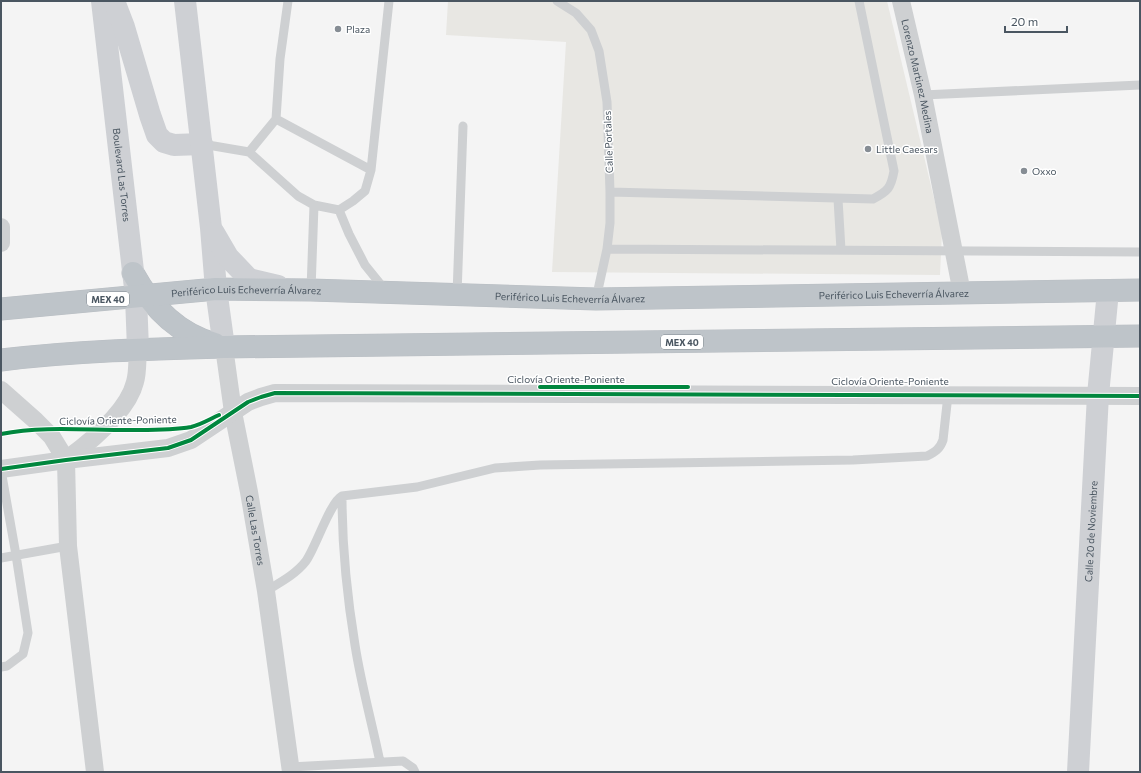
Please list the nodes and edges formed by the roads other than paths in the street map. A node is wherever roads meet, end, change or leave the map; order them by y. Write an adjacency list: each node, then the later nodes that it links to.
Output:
1 (102, 1): 29 (main road, Boulevard Las Torres)
2 (114, 1): 15 (main road)
3 (177, 1): 10 (main road)
4 (185, 1): 10 (main road)
5 (288, 1): 13 (lane)
6 (389, 1): 17 (lane)
7 (557, 1): 18 (lane, Calle Portales)
8 (859, 1): 19 (lane)
9 (901, 1): 12 (street, Lorenzo Martinez Medina)
10 (187, 23): 15 (main road)
11 (1140, 84): 12 (lane)
12 (923, 95): 27 (street, Lorenzo Martinez Medina)
13 (276, 119): 16 (lane); 17 (lane)
14 (463, 126): 36 (lane)
15 (202, 144): 16 (lane); 23 (main road)
16 (249, 152): 20 (lane)
17 (371, 170): 21 (lane)
18 (610, 192): 19 (lane); 25 (lane, Calle Portales)
19 (838, 199): 26 (lane)
20 (314, 205): 21 (lane); 31 (lane)
21 (339, 210): 34 (lane)
22 (1, 227): 24 (street)
23 (211, 228): 30 (main road); 31 (main road)
24 (1, 243)
25 (607, 249): 26 (lane); 38 (lane, Calle Portales)
26 (841, 250): 27 (lane)
27 (954, 251): 28 (lane); 35 (street, Lorenzo Martinez Medina)
28 (1140, 252)
29 (133, 273): 37 (highway)
30 (216, 289): 31 (highway, Periférico Luis Echeverría Álvarez / MEX 40); 37 (highway, Periférico Luis Echeverría Álvarez / MEX 40); 42 (main road, Calle Las Torres)
31 (301, 290): 34 (highway, Periférico Luis Echeverría Álvarez / MEX 40)
32 (1140, 290): 33 (highway, Periférico Luis Echeverría Álvarez / MEX 40)
33 (1108, 291): 35 (highway, Periférico Luis Echeverría Álvarez / MEX 40); 41 (main road, Calle 20 de Noviembre)
34 (389, 293): 36 (highway, Periférico Luis Echeverría Álvarez / MEX 40)
35 (962, 293): 38 (highway, Periférico Luis Echeverría Álvarez / MEX 40)
36 (457, 295): 38 (highway, Periférico Luis Echeverría Álvarez / MEX 40)
37 (141, 296): 39 (highway, Periférico Luis Echeverría Álvarez / MEX 40); 42 (highway); 43 (main road)
38 (596, 299)
39 (1, 309)
40 (1140, 336): 41 (highway, MEX 40)
41 (1103, 337): 42 (highway, MEX 40); 47 (main road, Calle 20 de Noviembre)
42 (224, 347): 43 (highway, MEX 40); 49 (street, Calle Las Torres)
43 (138, 349): 44 (highway, MEX 40); 50 (street)
44 (1, 360)
45 (1, 390): 50 (street)
46 (948, 395): 47 (street); 49 (street); 52 (lane)
47 (1098, 395): 48 (street); 62 (main road, Calle 20 de Noviembre)
48 (1140, 396)
49 (233, 412): 50 (street); 56 (street, Calle Las Torres)
50 (66, 460): 51 (street); 53 (street)
51 (1, 469): 54 (lane)
52 (342, 496): 56 (lane); 58 (lane)
53 (68, 546): 54 (lane); 60 (street)
54 (16, 555): 55 (lane); 57 (lane)
55 (1, 558)
56 (266, 591): 59 (street, Calle Las Torres)
57 (1, 667)
58 (380, 762): 59 (lane); 61 (lane)
59 (290, 770)
60 (95, 772)
61 (415, 772)
62 (1078, 772)

